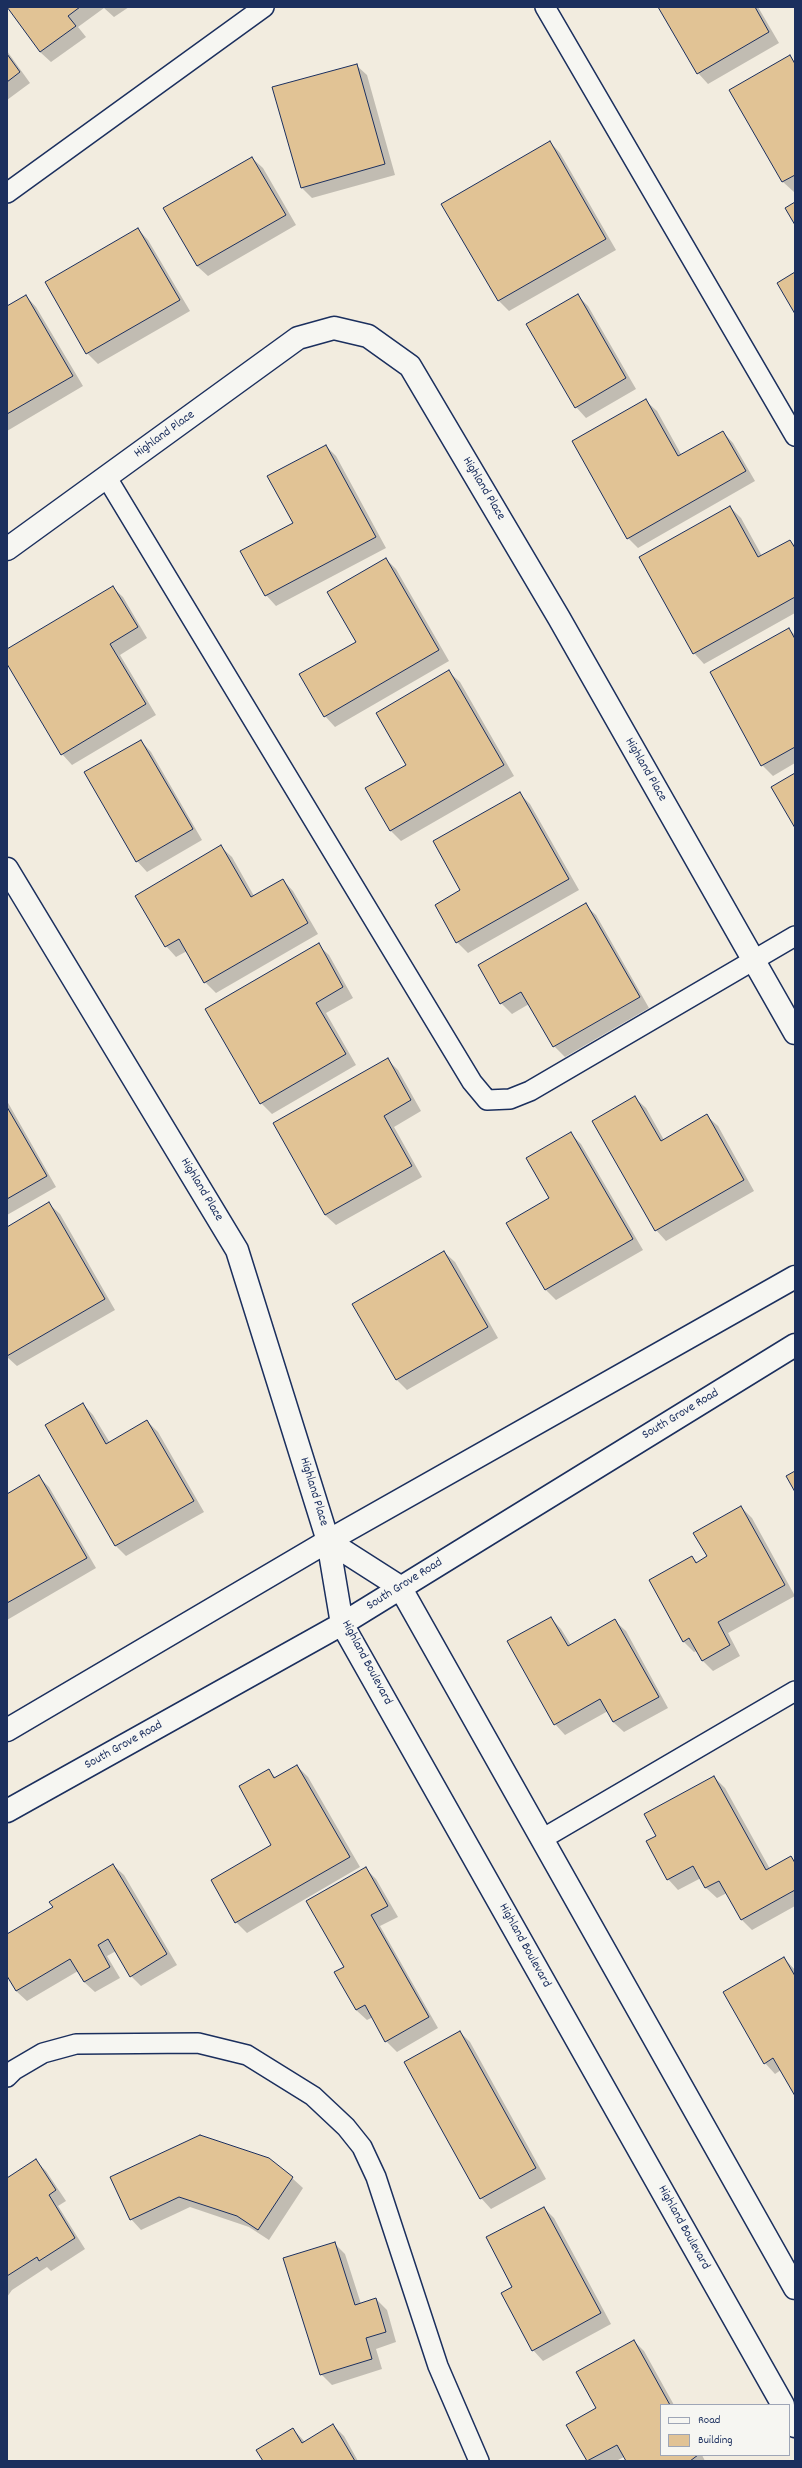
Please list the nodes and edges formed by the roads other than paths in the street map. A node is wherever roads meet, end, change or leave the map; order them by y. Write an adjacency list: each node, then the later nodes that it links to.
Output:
1 (264, 7): 3 (lane)
2 (545, 7): 4 (lane)
3 (7, 193)
4 (795, 436)
5 (107, 478): 6 (street, Highland Place); 9 (lane); 9 (street, Highland Place)
6 (7, 549)
7 (7, 869): 13 (street, Highland Place)
8 (795, 936): 9 (lane)
9 (754, 960): 10 (street, Highland Place)
10 (795, 1033)
11 (795, 1277): 13 (street)
12 (795, 1345): 14 (street, South Grove Road)
13 (328, 1541): 14 (street); 15 (street, Highland Boulevard); 17 (street)
14 (400, 1587): 15 (street, South Grove Road); 19 (street)
15 (342, 1624): 18 (street, South Grove Road); 22 (street, Highland Boulevard)
16 (793, 1698): 19 (lane)
17 (7, 1730)
18 (7, 1811)
19 (542, 1839): 21 (street)
20 (7, 2077): 23 (lane)
21 (795, 2288)
22 (782, 2404)
23 (479, 2461)

